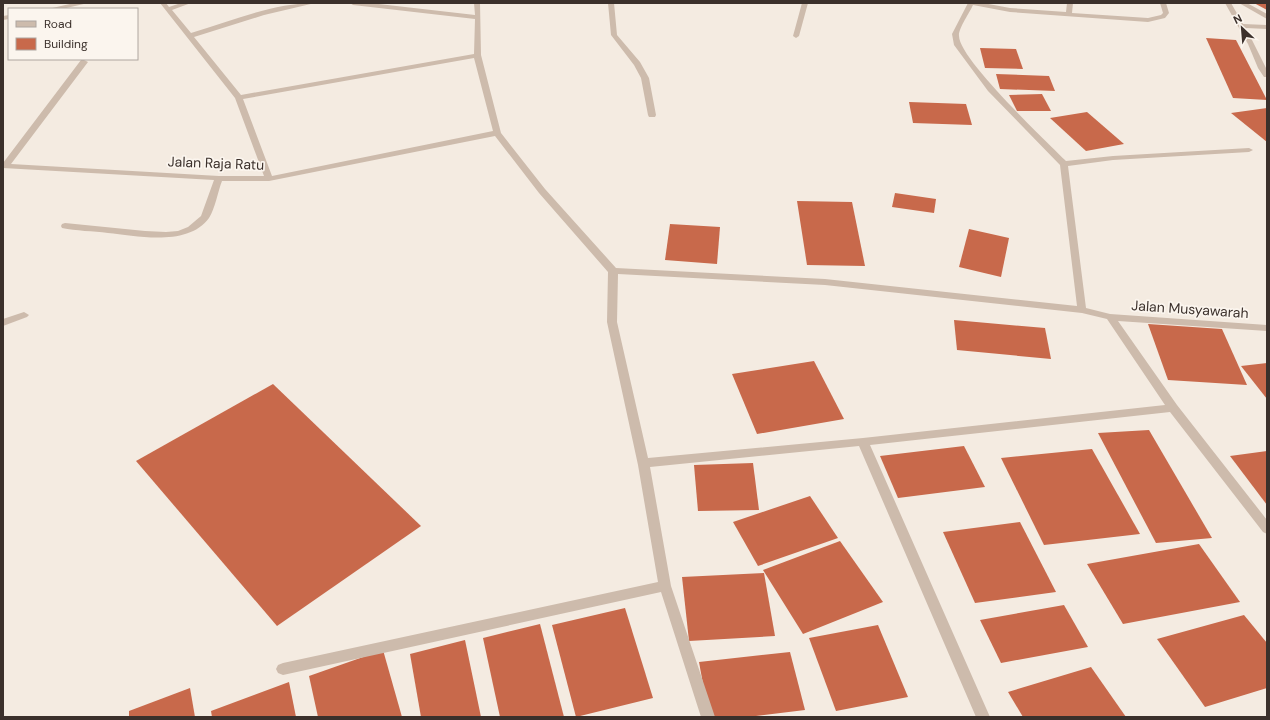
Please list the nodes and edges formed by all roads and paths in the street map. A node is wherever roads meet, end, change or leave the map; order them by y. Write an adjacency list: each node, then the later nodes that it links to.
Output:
1 (85, 3): 14 (street)
2 (188, 3): 13 (street)
3 (312, 3): 20 (street)
4 (353, 3): 16 (street)
5 (477, 3): 16 (street)
6 (611, 3): 26 (street)
7 (805, 3): 21 (street)
8 (971, 3): 15 (street); 29 (street)
9 (1070, 3): 15 (street)
10 (1163, 3): 15 (street)
11 (1228, 3): 18 (street)
12 (1242, 3): 17 (street)
13 (166, 6): 20 (street)
14 (57, 8)
15 (1070, 15)
16 (478, 17): 22 (street)
17 (1267, 17)
18 (1240, 26): 19 (street); 24 (street)
19 (1267, 27)
20 (190, 36): 25 (street)
21 (796, 36)
22 (477, 56): 25 (street); 27 (street)
23 (84, 62): 30 (street)
24 (1267, 75)
25 (239, 98): 32 (street)
26 (652, 115)
27 (497, 133): 32 (street, Jalan Raja Ratu); 34 (street)
28 (1249, 150): 29 (street)
29 (1064, 164): 35 (street)
30 (4, 166): 31 (street, Jalan Raja Ratu)
31 (219, 178): 32 (street, Jalan Raja Ratu); 33 (street)
32 (268, 179)
33 (65, 226)
34 (613, 271): 35 (street, Jalan Musyawarah); 42 (street)
35 (1082, 310): 37 (street, Jalan Musyawarah)
36 (24, 315): 38 (street)
37 (1110, 317): 39 (street, Jalan Musyawarah); 40 (street)
38 (3, 323)
39 (1267, 328)
40 (1173, 408): 41 (street); 43 (street)
41 (863, 442): 42 (street); 47 (street)
42 (643, 463): 44 (street)
43 (1267, 529)
44 (665, 586): 45 (street); 46 (street)
45 (283, 669)
46 (708, 717)
47 (983, 717)

